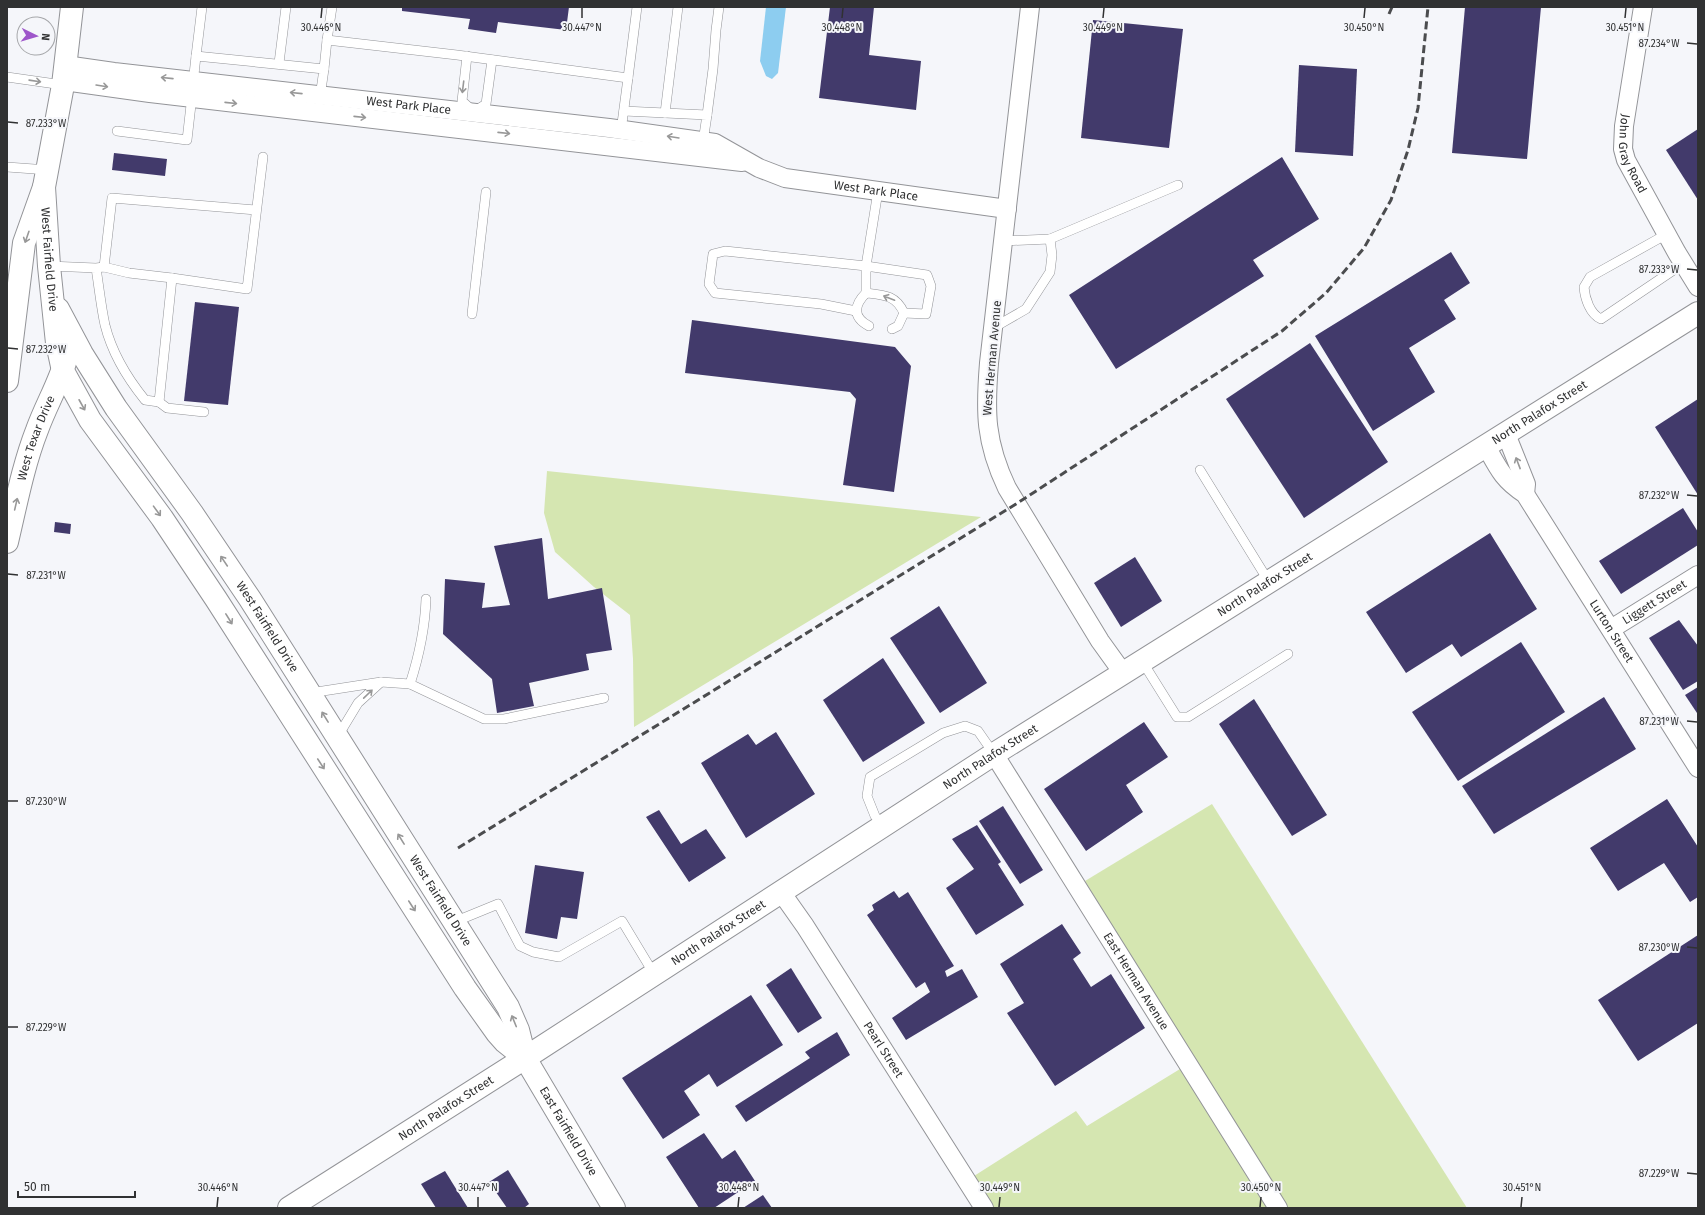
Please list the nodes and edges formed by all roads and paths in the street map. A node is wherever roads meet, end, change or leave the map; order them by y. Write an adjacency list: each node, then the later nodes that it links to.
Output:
1 (72, 7): 17 (main road, West Fairfield Drive)
2 (202, 7): 11 (lane)
3 (286, 7): 14 (lane)
4 (332, 7): 10 (lane)
5 (636, 7): 18 (lane)
6 (678, 7): 23 (lane)
7 (719, 7): 24 (lane)
8 (1030, 7): 36 (street, West Herman Avenue)
9 (1643, 7): 38 (street, John Gray Road)
10 (327, 40): 12 (lane); 15 (lane)
11 (196, 56): 14 (lane); 19 (lane)
12 (467, 56): 13 (lane); 22 (lane, one-way to 22)
13 (492, 60): 18 (lane); 22 (lane)
14 (279, 63): 15 (lane)
15 (324, 68): 20 (lane)
16 (7, 77): 17 (lane, one-way to 17)
17 (64, 77): 19 (street, West Park Place); 32 (main road, West Fairfield Drive)
18 (628, 78): 21 (lane)
19 (193, 90): 20 (street, West Park Place); 26 (lane)
20 (319, 104): 22 (street, West Park Place); 25 (street, West Park Place, one-way to 25)
21 (624, 111): 23 (lane); 27 (lane)
22 (474, 112): 25 (lane); 27 (street, West Park Place)
23 (665, 113): 24 (lane)
24 (707, 115): 28 (lane)
25 (472, 130): 27 (street, West Park Place, one-way to 27)
26 (117, 131)
27 (620, 138): 28 (street, West Park Place, one-way to 27); 30 (street, West Park Place)
28 (703, 142): 30 (street, West Park Place)
29 (263, 156): 37 (lane)
30 (748, 162): 34 (street, West Park Place)
31 (7, 167): 32 (lane)
32 (46, 178): 42 (main road, West Fairfield Drive); 56 (main road, one-way to 56)
33 (1178, 185): 39 (lane)
34 (878, 191): 36 (street, West Park Place); 43 (lane)
35 (486, 192): 52 (lane)
36 (1007, 209): 40 (street, West Herman Avenue)
37 (256, 210): 44 (lane); 45 (lane)
38 (1667, 234): 41 (street, John Gray Road); 41 (lane)
39 (1050, 239): 40 (lane); 54 (lane)
40 (1003, 241): 54 (street, West Herman Avenue)
41 (1684, 263): 46 (street, John Gray Road)
42 (49, 266): 44 (lane); 48 (main road, West Fairfield Drive)
43 (866, 266): 47 (lane); 49 (lane); 50 (lane)
44 (100, 268): 45 (lane); 60 (lane)
45 (172, 278): 60 (lane)
46 (1698, 287)
47 (866, 293): 49 (lane); 50 (lane, one-way to 47)
48 (52, 299): 57 (main road, West Fairfield Drive); 58 (main road)
49 (856, 311): 53 (lane)
50 (904, 313): 55 (lane)
51 (1698, 313): 62 (main road, North Palafox Street)
52 (472, 314)
53 (869, 326)
54 (993, 328): 73 (street, West Herman Avenue)
55 (892, 329)
56 (9, 333): 59 (main road)
57 (73, 337): 58 (main road, West Texar Drive); 76 (main road, West Fairfield Drive, one-way to 57)
58 (63, 371): 66 (main road, West Texar Drive, one-way to 58); 85 (main road, one-way to 85)
59 (7, 381)
60 (159, 402): 61 (lane)
61 (204, 412)
62 (1506, 434): 63 (main road, North Palafox Street); 65 (street, Lurton Street, one-way to 62)
63 (1486, 446): 65 (street, Lurton Street); 68 (main road, North Palafox Street)
64 (1200, 470): 68 (lane)
65 (1525, 494): 70 (street, Lurton Street)
66 (7, 542)
67 (1698, 575): 70 (street, Liggett Street)
68 (1269, 582): 72 (main road, North Palafox Street)
69 (426, 599): 75 (lane)
70 (1611, 629): 80 (street, Lurton Street)
71 (1288, 654): 72 (lane)
72 (1142, 662): 73 (main road, North Palafox Street)
73 (1123, 673): 79 (main road, North Palafox Street)
74 (380, 682): 75 (lane); 76 (lane); 78 (lane, one-way to 74)
75 (410, 684): 77 (lane)
76 (310, 693): 78 (main road, West Fairfield Drive, one-way to 76)
77 (604, 698)
78 (337, 737): 83 (main road, West Fairfield Drive, one-way to 78)
79 (994, 754): 81 (main road, North Palafox Street); 81 (lane); 89 (street, East Herman Avenue)
80 (1698, 768)
81 (883, 826): 82 (main road, North Palafox Street)
82 (781, 892): 84 (main road, North Palafox Street); 88 (street, Pearl Street)
83 (454, 922): 84 (lane); 85 (main road, West Fairfield Drive, one-way to 83)
84 (654, 974): 85 (main road, North Palafox Street)
85 (525, 1058): 86 (main road, East Fairfield Drive); 87 (main road, North Palafox Street)
86 (612, 1206)
87 (289, 1208)
88 (984, 1208)
89 (1278, 1208)

